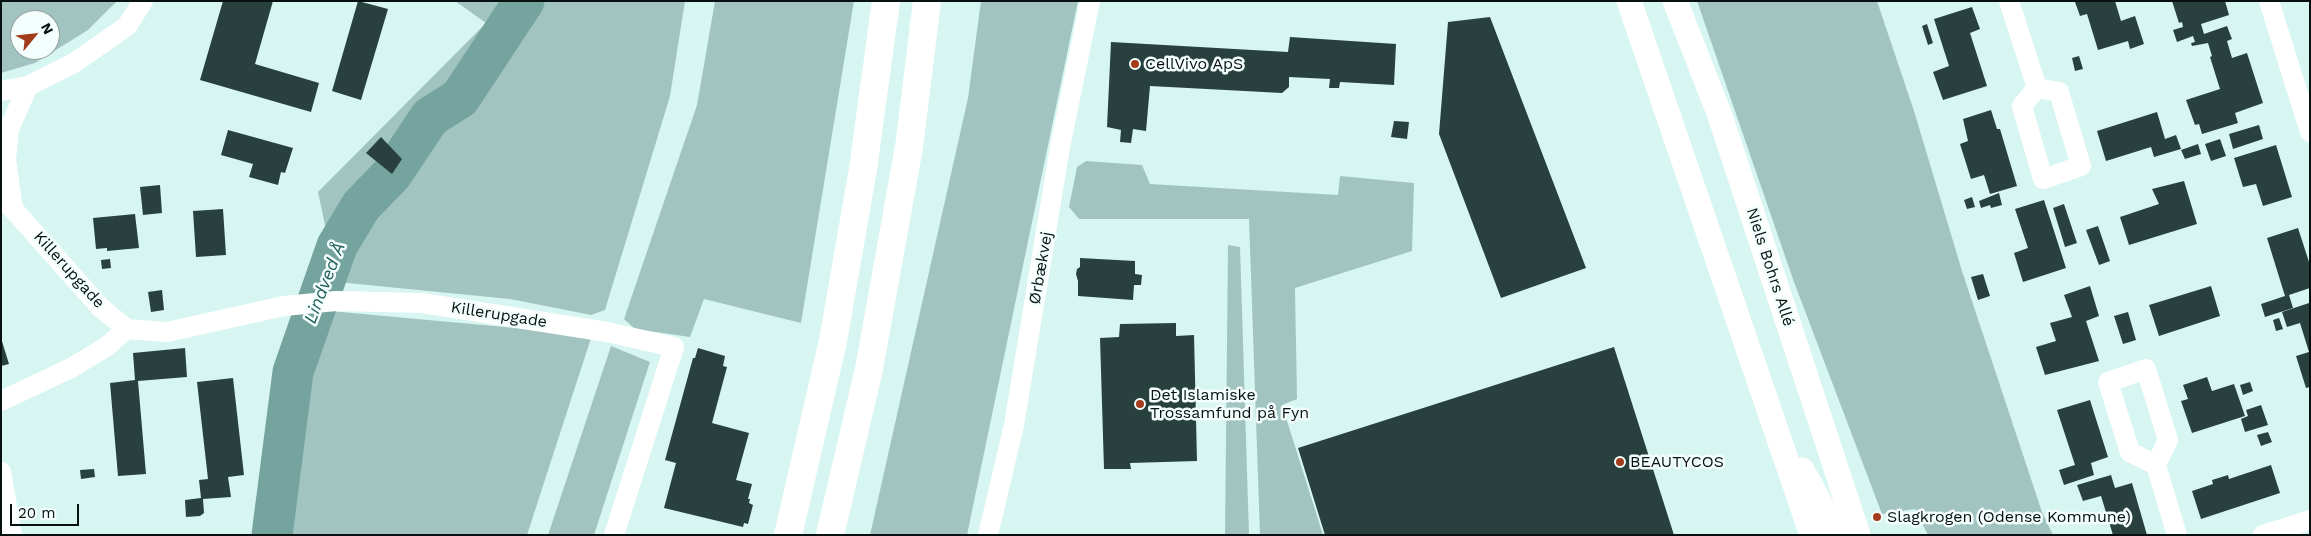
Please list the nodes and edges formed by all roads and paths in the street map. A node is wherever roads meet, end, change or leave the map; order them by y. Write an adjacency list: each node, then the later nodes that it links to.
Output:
1 (143, 1): 9 (street)
2 (886, 1): 22 (main road)
3 (927, 1): 23 (main road)
4 (1090, 1): 24 (street, Ørbækvej)
5 (1629, 1): 16 (street)
6 (1675, 1): 27 (street, Niels Bohrs Allé)
7 (2009, 1): 10 (street)
8 (2269, 1): 12 (street)
9 (28, 86): 11 (street); 13 (street, Killerupgade)
10 (2037, 88)
11 (1, 91)
12 (2310, 132)
13 (7, 204): 14 (street, Killerupgade)
14 (127, 329): 15 (street); 21 (street, Killerupgade)
15 (1, 401)
16 (1766, 402): 25 (street); 26 (street)
17 (2156, 465): 28 (street)
18 (1, 472): 20 (street)
19 (2310, 520): 29 (street)
20 (12, 535)
21 (614, 535)
22 (788, 535)
23 (830, 535)
24 (988, 535)
25 (1812, 535)
26 (1832, 535)
27 (1858, 535)
28 (2177, 535)
29 (2263, 535)

